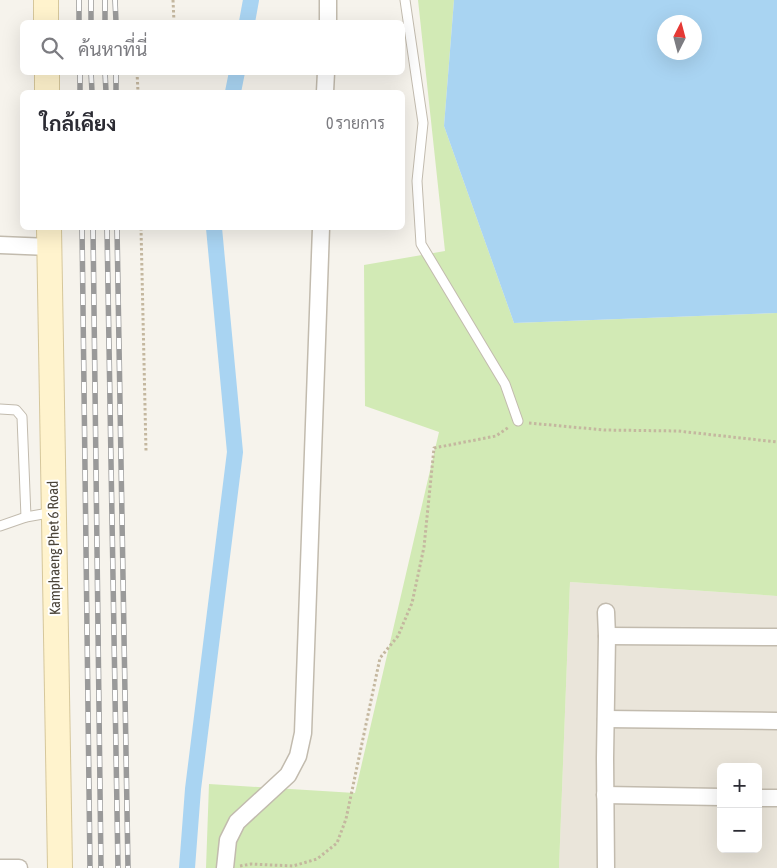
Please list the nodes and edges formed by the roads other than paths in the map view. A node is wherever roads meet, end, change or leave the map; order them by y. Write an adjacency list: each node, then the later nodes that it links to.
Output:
1 (46, 0): 4 (main road)
2 (328, 0): 5 (street)
3 (405, 0): 14 (lane)
4 (46, 20)
5 (328, 20)
6 (47, 75): 8 (main road)
7 (326, 75): 9 (street)
8 (47, 90)
9 (325, 90)
10 (321, 230): 27 (street)
11 (50, 237): 12 (street); 15 (main road, Kamphaeng Phet 6 Road)
12 (0, 245)
13 (0, 409): 16 (lane)
14 (518, 422)
15 (54, 512): 16 (lane); 30 (main road, Kamphaeng Phet 6 Road)
16 (26, 517): 17 (lane)
17 (0, 526)
18 (606, 612): 19 (street)
19 (607, 636): 20 (street); 21 (street)
20 (777, 637)
21 (606, 720): 22 (street); 23 (street)
22 (777, 722)
23 (605, 795): 24 (street); 31 (street)
24 (717, 797)
25 (762, 798): 26 (street)
26 (777, 798)
27 (231, 867)
28 (0, 868): 29 (street)
29 (19, 868)
30 (60, 868)
31 (606, 868)

